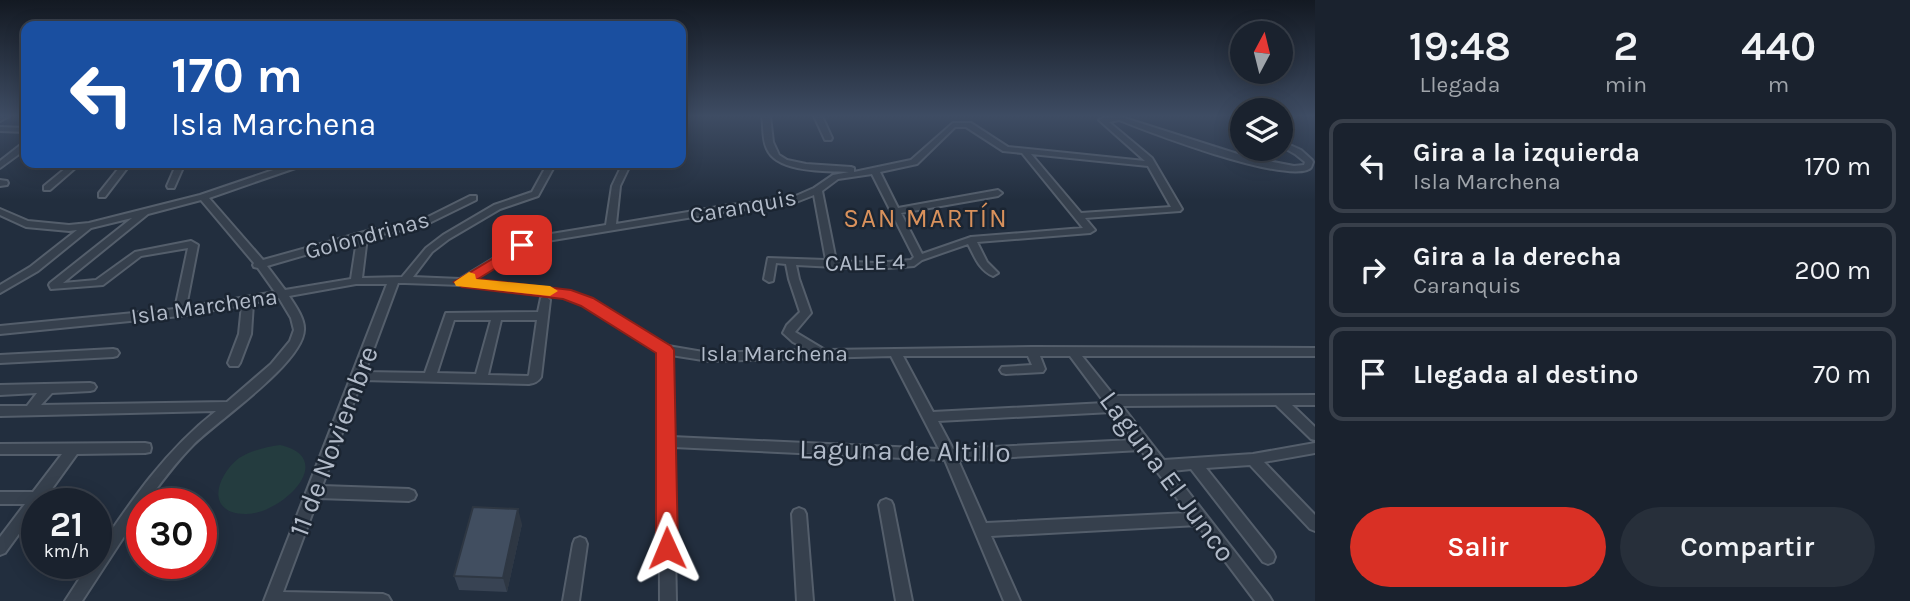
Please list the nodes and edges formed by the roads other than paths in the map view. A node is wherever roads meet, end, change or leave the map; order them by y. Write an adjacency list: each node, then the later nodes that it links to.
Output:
1 (770, 144): 19 (street)
2 (933, 144): 19 (street, Caranquis)
3 (997, 144): 8 (street, Caranquis)
4 (1132, 144): 11 (street)
5 (1202, 144): 9 (street)
6 (21, 149): 12 (street)
7 (1293, 150): 10 (street)
8 (1025, 152): 11 (street, Caranquis); 30 (street)
9 (1230, 152)
10 (1259, 161)
11 (1150, 163): 30 (street)
12 (0, 165)
13 (70, 168): 21 (street)
14 (123, 168): 24 (street)
15 (179, 168): 20 (street)
16 (286, 168): 25 (street)
17 (549, 168): 41 (street, 11 de Noviembre)
18 (624, 168): 32 (street)
19 (875, 172): 22 (street, Caranquis); 28 (street)
20 (171, 186)
21 (47, 188)
22 (817, 190): 32 (street, Caranquis); 37 (street)
23 (998, 193): 28 (street)
24 (102, 195)
25 (203, 197): 27 (street); 38 (street)
26 (473, 198): 33 (street, Golondrinas)
27 (148, 209): 31 (street); 48 (street)
28 (895, 211): 35 (street)
29 (0, 212): 31 (street)
30 (1080, 216): 34 (street, CALLE 4)
31 (89, 226): 44 (street)
32 (611, 226): 43 (street, Caranquis)
33 (362, 236): 38 (street, Golondrinas); 42 (street)
34 (971, 240): 35 (street, CALLE 4); 39 (street)
35 (919, 258): 37 (street, CALLE 4)
36 (791, 262): 37 (street, CALLE 4); 40 (street, CALLE 4); 58 (street)
37 (832, 264)
38 (258, 265): 45 (street)
39 (993, 273)
40 (769, 279)
41 (400, 280): 42 (street, Isla Marchena); 43 (street, Isla Marchena); 62 (street, 11 de Noviembre)
42 (356, 281): 45 (street, Isla Marchena)
43 (462, 282): 52 (street, Isla Marchena)
44 (0, 290)
45 (283, 295): 47 (street, Isla Marchena); 71 (street)
46 (545, 300): 50 (street)
47 (248, 301): 48 (street, Isla Marchena); 60 (street)
48 (180, 312): 51 (street, Isla Marchena)
49 (497, 316): 50 (street); 63 (street); 64 (street)
50 (543, 316): 64 (street)
51 (0, 330)
52 (665, 350): 58 (street, Isla Marchena); 76 (street)
53 (1032, 351): 54 (street, Isla Marchena); 55 (street, Isla Marchena); 61 (street)
54 (1072, 351): 56 (street, Isla Marchena); 70 (street, Laguna El Junco)
55 (895, 352): 58 (street, Isla Marchena); 74 (street)
56 (1315, 352)
57 (113, 353): 59 (street)
58 (823, 355)
59 (0, 359)
60 (234, 363)
61 (1006, 370)
62 (358, 376): 63 (street); 87 (street, 11 de Noviembre)
63 (429, 377): 64 (street)
64 (481, 378)
65 (90, 387): 66 (street)
66 (48, 388): 67 (street); 72 (street)
67 (0, 390)
68 (1279, 400): 69 (street); 70 (street); 75 (street)
69 (1315, 400)
70 (1114, 404): 74 (street); 77 (street, Laguna El Junco)
71 (230, 407): 72 (street); 101 (street)
72 (30, 410): 73 (street)
73 (0, 411)
74 (931, 417): 82 (street)
75 (1315, 435)
76 (666, 442): 82 (street, Laguna de Altillo); 104 (street)
77 (1144, 445): 82 (street, Laguna de Altillo); 85 (street, Laguna El Junco)
78 (74, 448): 79 (street); 80 (street); 86 (street)
79 (145, 448)
80 (0, 449)
81 (1312, 453): 83 (street)
82 (949, 455): 96 (street)
83 (1253, 459): 84 (street); 95 (street)
84 (1195, 464): 85 (street); 99 (street)
85 (1163, 466): 93 (street, Laguna El Junco)
86 (44, 488)
87 (313, 492): 88 (street); 100 (street, 11 de Noviembre)
88 (409, 495)
89 (0, 498): 90 (street)
90 (21, 498)
91 (886, 505): 106 (street)
92 (799, 514): 105 (street)
93 (1201, 519): 96 (street); 108 (street, Laguna El Junco)
94 (21, 520): 98 (street)
95 (1315, 525)
96 (983, 530): 107 (street)
97 (580, 544): 103 (street)
98 (0, 548)
99 (1268, 557)
100 (272, 600): 102 (street)
101 (73, 601)
102 (383, 601)
103 (572, 601)
104 (668, 601)
105 (806, 601)
106 (904, 601)
107 (1012, 601)
108 (1264, 601)

